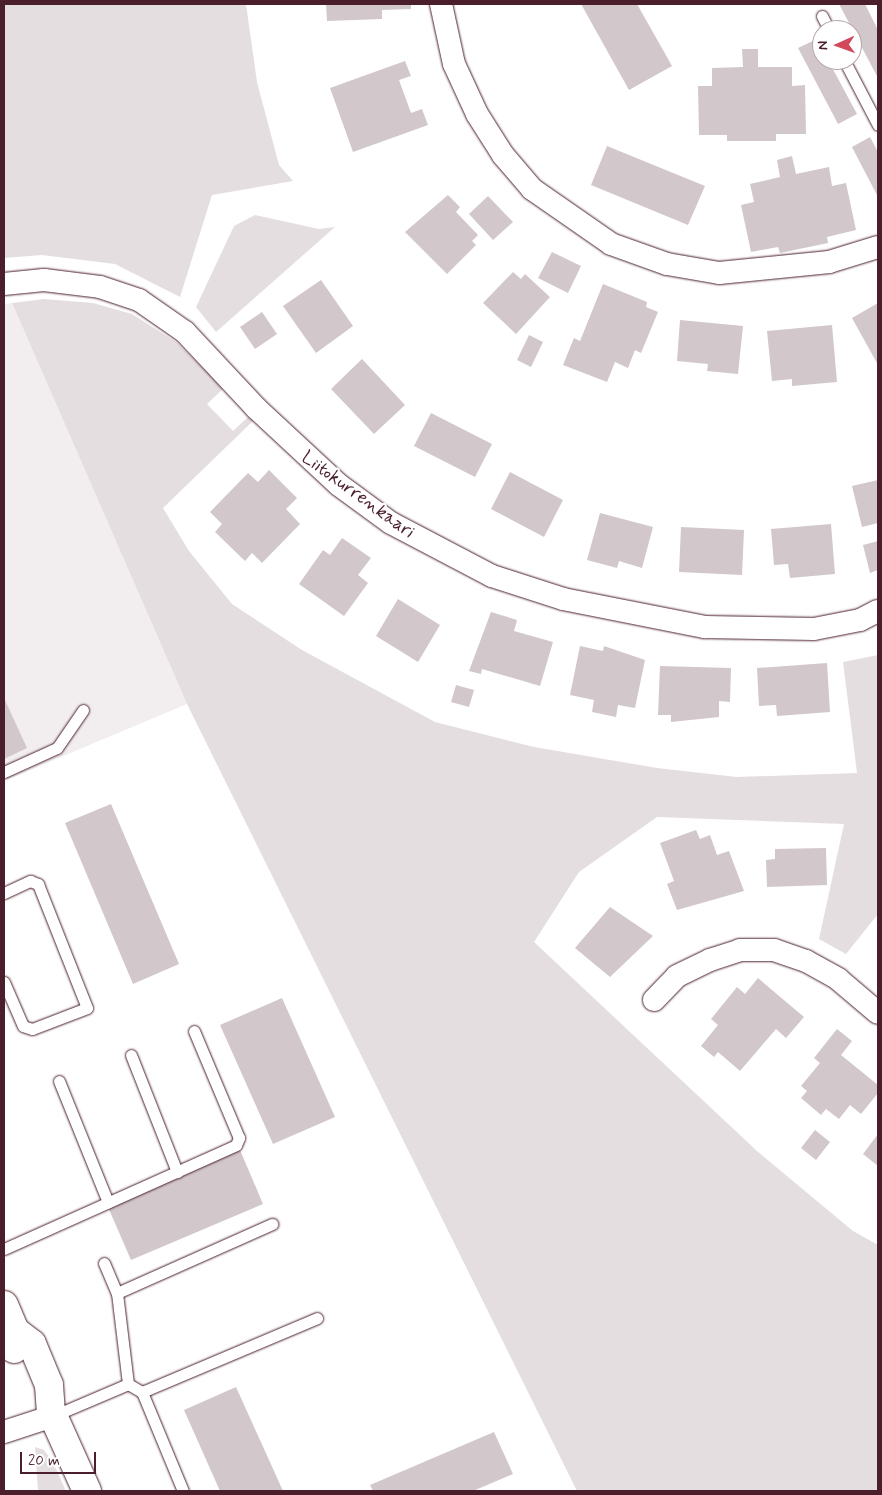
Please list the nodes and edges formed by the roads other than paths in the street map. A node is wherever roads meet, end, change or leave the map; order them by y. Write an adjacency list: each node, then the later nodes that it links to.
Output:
1 (441, 4): 6 (street)
2 (822, 16): 3 (lane)
3 (824, 20)
4 (849, 70): 5 (lane)
5 (878, 126)
6 (878, 247)
7 (4, 284): 8 (street, Liitokurrenkaari)
8 (878, 611)
9 (83, 710): 10 (lane)
10 (4, 772)
11 (4, 893): 13 (lane)
12 (4, 982): 13 (lane)
13 (7, 998)
14 (654, 1000): 15 (street)
15 (878, 1013)
16 (194, 1032): 19 (lane)
17 (131, 1055): 19 (lane)
18 (59, 1081): 20 (lane)
19 (178, 1172): 20 (lane)
20 (108, 1202): 22 (lane)
21 (272, 1224): 24 (lane)
22 (4, 1249)
23 (104, 1262): 24 (lane)
24 (117, 1293): 27 (lane)
25 (4, 1305): 29 (main road)
26 (317, 1318): 28 (lane)
27 (128, 1384): 28 (lane); 29 (lane)
28 (142, 1392): 32 (lane)
29 (52, 1414): 30 (street); 31 (main road)
30 (4, 1432)
31 (87, 1491)
32 (183, 1491)

